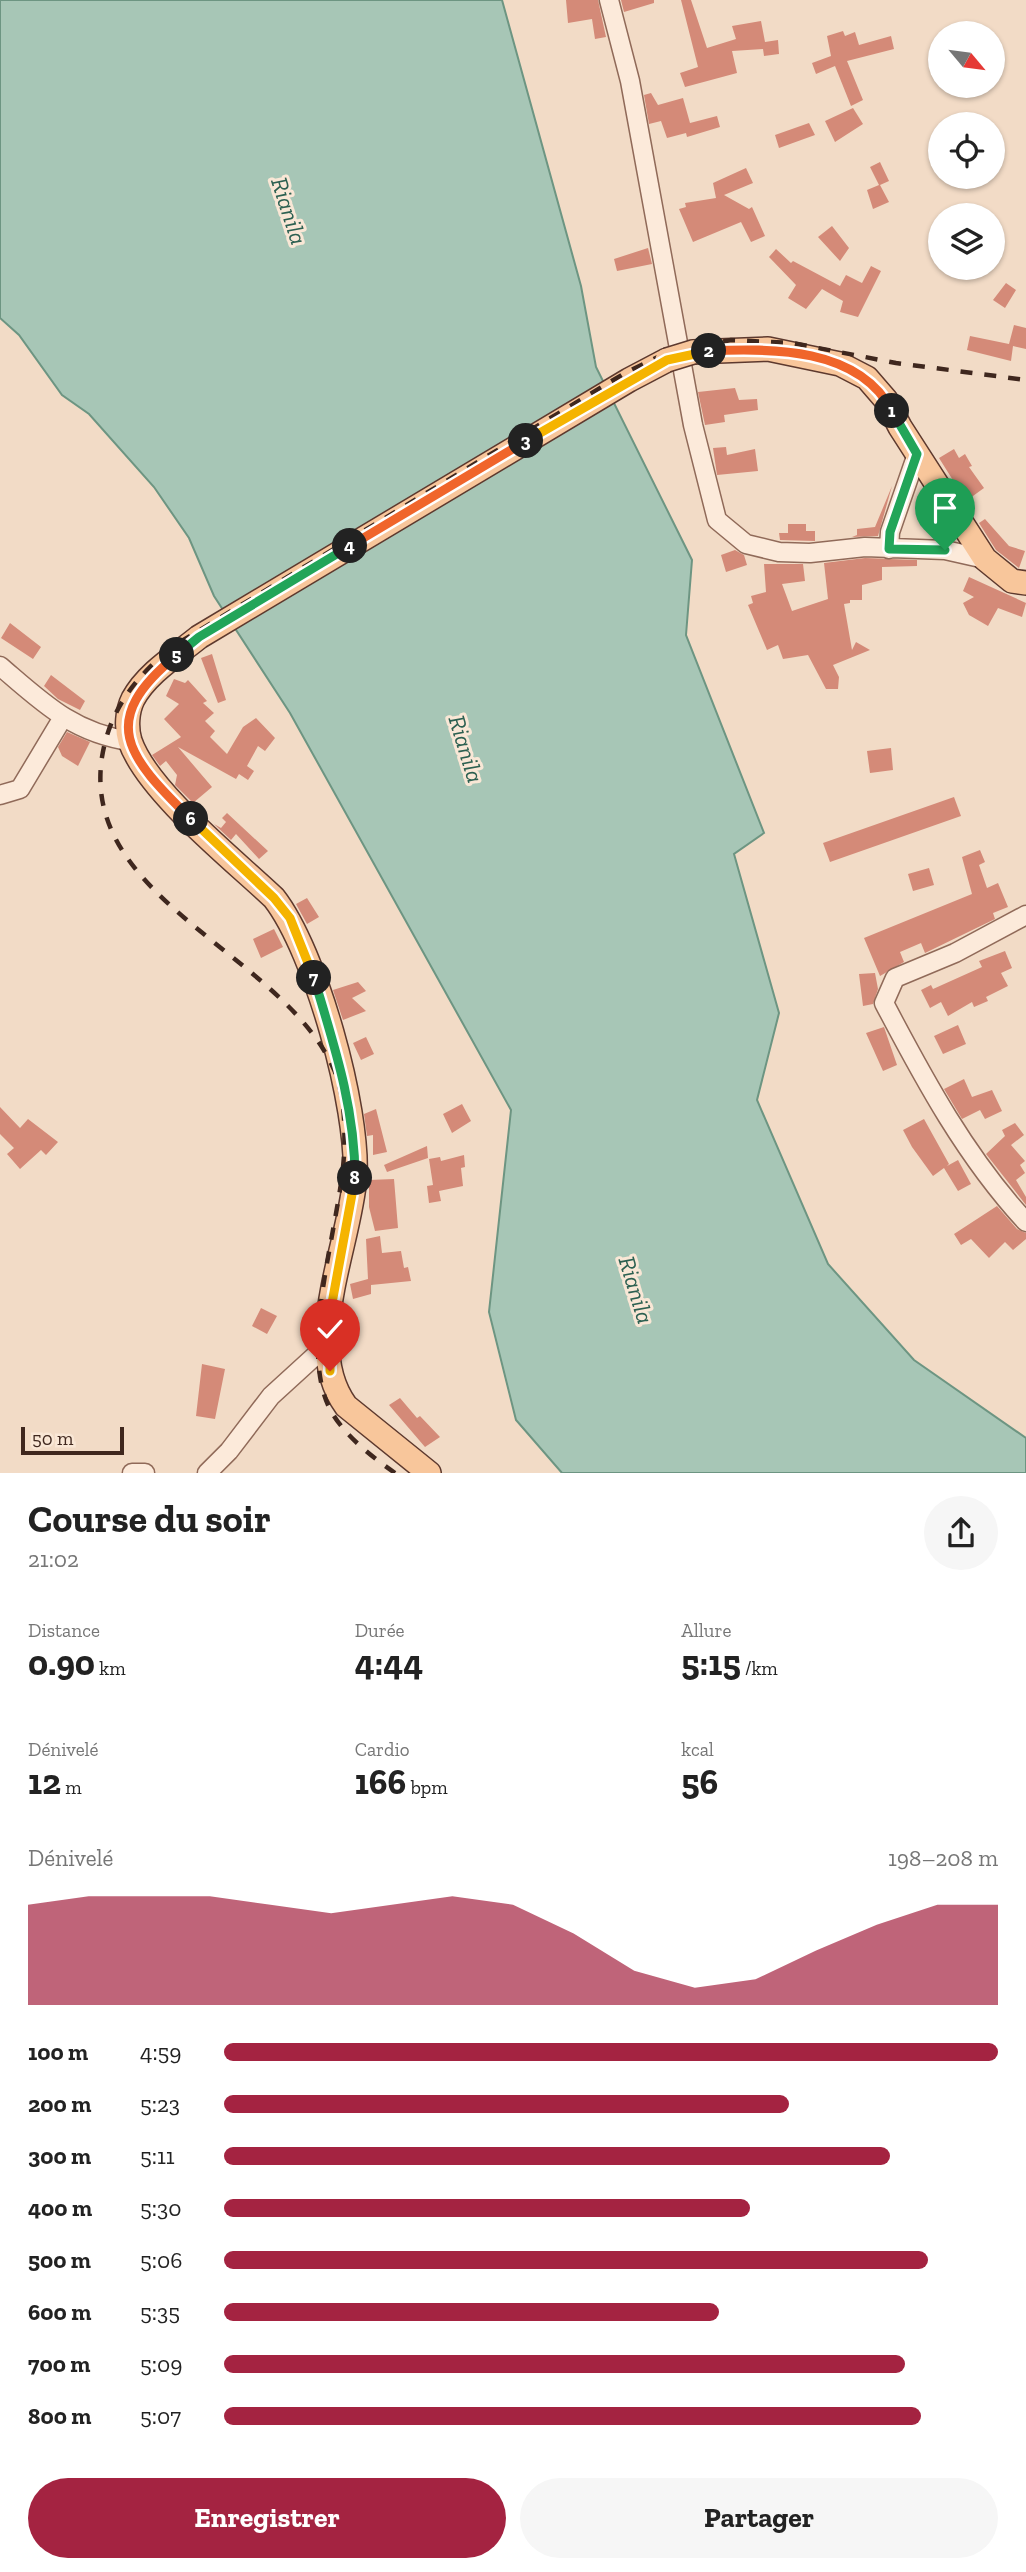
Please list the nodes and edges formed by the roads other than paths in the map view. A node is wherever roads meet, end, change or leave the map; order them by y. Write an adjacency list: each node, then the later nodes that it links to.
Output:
1 (609, 0): 3 (street)
2 (917, 454): 3 (street); 4 (main road); 8 (main road, bridge)
3 (889, 549): 4 (street)
4 (985, 559): 5 (main road)
5 (1026, 583)
6 (0, 666): 7 (street)
7 (62, 719): 8 (street); 9 (street)
8 (130, 741): 12 (main road)
9 (0, 795)
10 (1026, 915): 11 (street)
11 (1026, 1222)
12 (328, 1344): 15 (street); 16 (main road)
13 (132, 1473): 14 (street)
14 (145, 1473)
15 (207, 1473)
16 (429, 1473)

